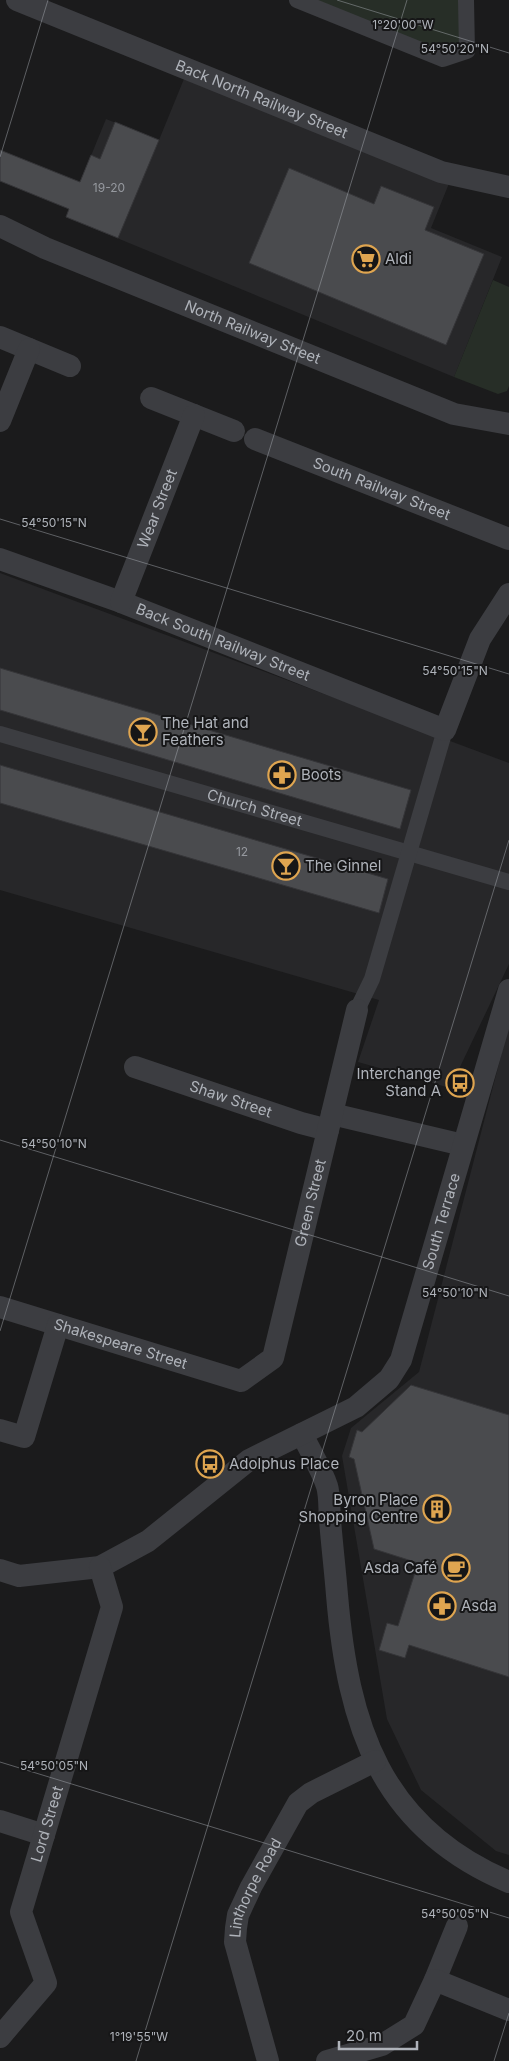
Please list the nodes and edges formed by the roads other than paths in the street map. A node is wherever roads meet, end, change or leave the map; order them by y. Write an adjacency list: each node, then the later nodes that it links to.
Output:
1 (17, 0): 4 (street, Back North Railway Street)
2 (297, 0): 3 (street)
3 (466, 0)
4 (509, 187)
5 (0, 226): 12 (street, North Railway Street)
6 (0, 338): 7 (street)
7 (29, 349): 8 (street); 11 (street)
8 (70, 366)
9 (151, 398): 10 (street, South Railway Street)
10 (194, 415): 13 (street, South Railway Street); 16 (street, Wear Street)
11 (0, 421)
12 (509, 424)
13 (509, 539)
14 (0, 558): 16 (street, Back South Railway Street)
15 (509, 594): 17 (street)
16 (121, 602): 17 (street, Back South Railway Street)
17 (444, 730): 19 (street)
18 (0, 734): 19 (street, Church Street)
19 (408, 853): 20 (street, Church Street); 22 (street)
20 (509, 882)
21 (509, 990): 25 (street, South Terrace)
22 (357, 1010): 24 (street, Green Street)
23 (134, 1067): 24 (street, Shaw Street)
24 (330, 1122): 25 (street, Shaw Street); 28 (street, Green Street)
25 (463, 1145): 30 (street, South Terrace)
26 (0, 1307): 27 (street, Shakespeare Street)
27 (58, 1325): 28 (street, Shakespeare Street); 29 (street)
28 (240, 1381)
29 (0, 1430)
30 (302, 1434): 31 (street, South Terrace); 33 (street)
31 (100, 1567): 32 (street); 35 (street, Lord Street)
32 (0, 1570)
33 (375, 1761): 36 (street); 41 (street, Linthorpe Road)
34 (0, 1821): 35 (street)
35 (44, 1835): 40 (street, Lord Street)
36 (509, 1882)
37 (456, 1926): 38 (street)
38 (435, 1980): 39 (street); 42 (street)
39 (509, 2010)
40 (0, 2037)
41 (268, 2061)
42 (327, 2061)

